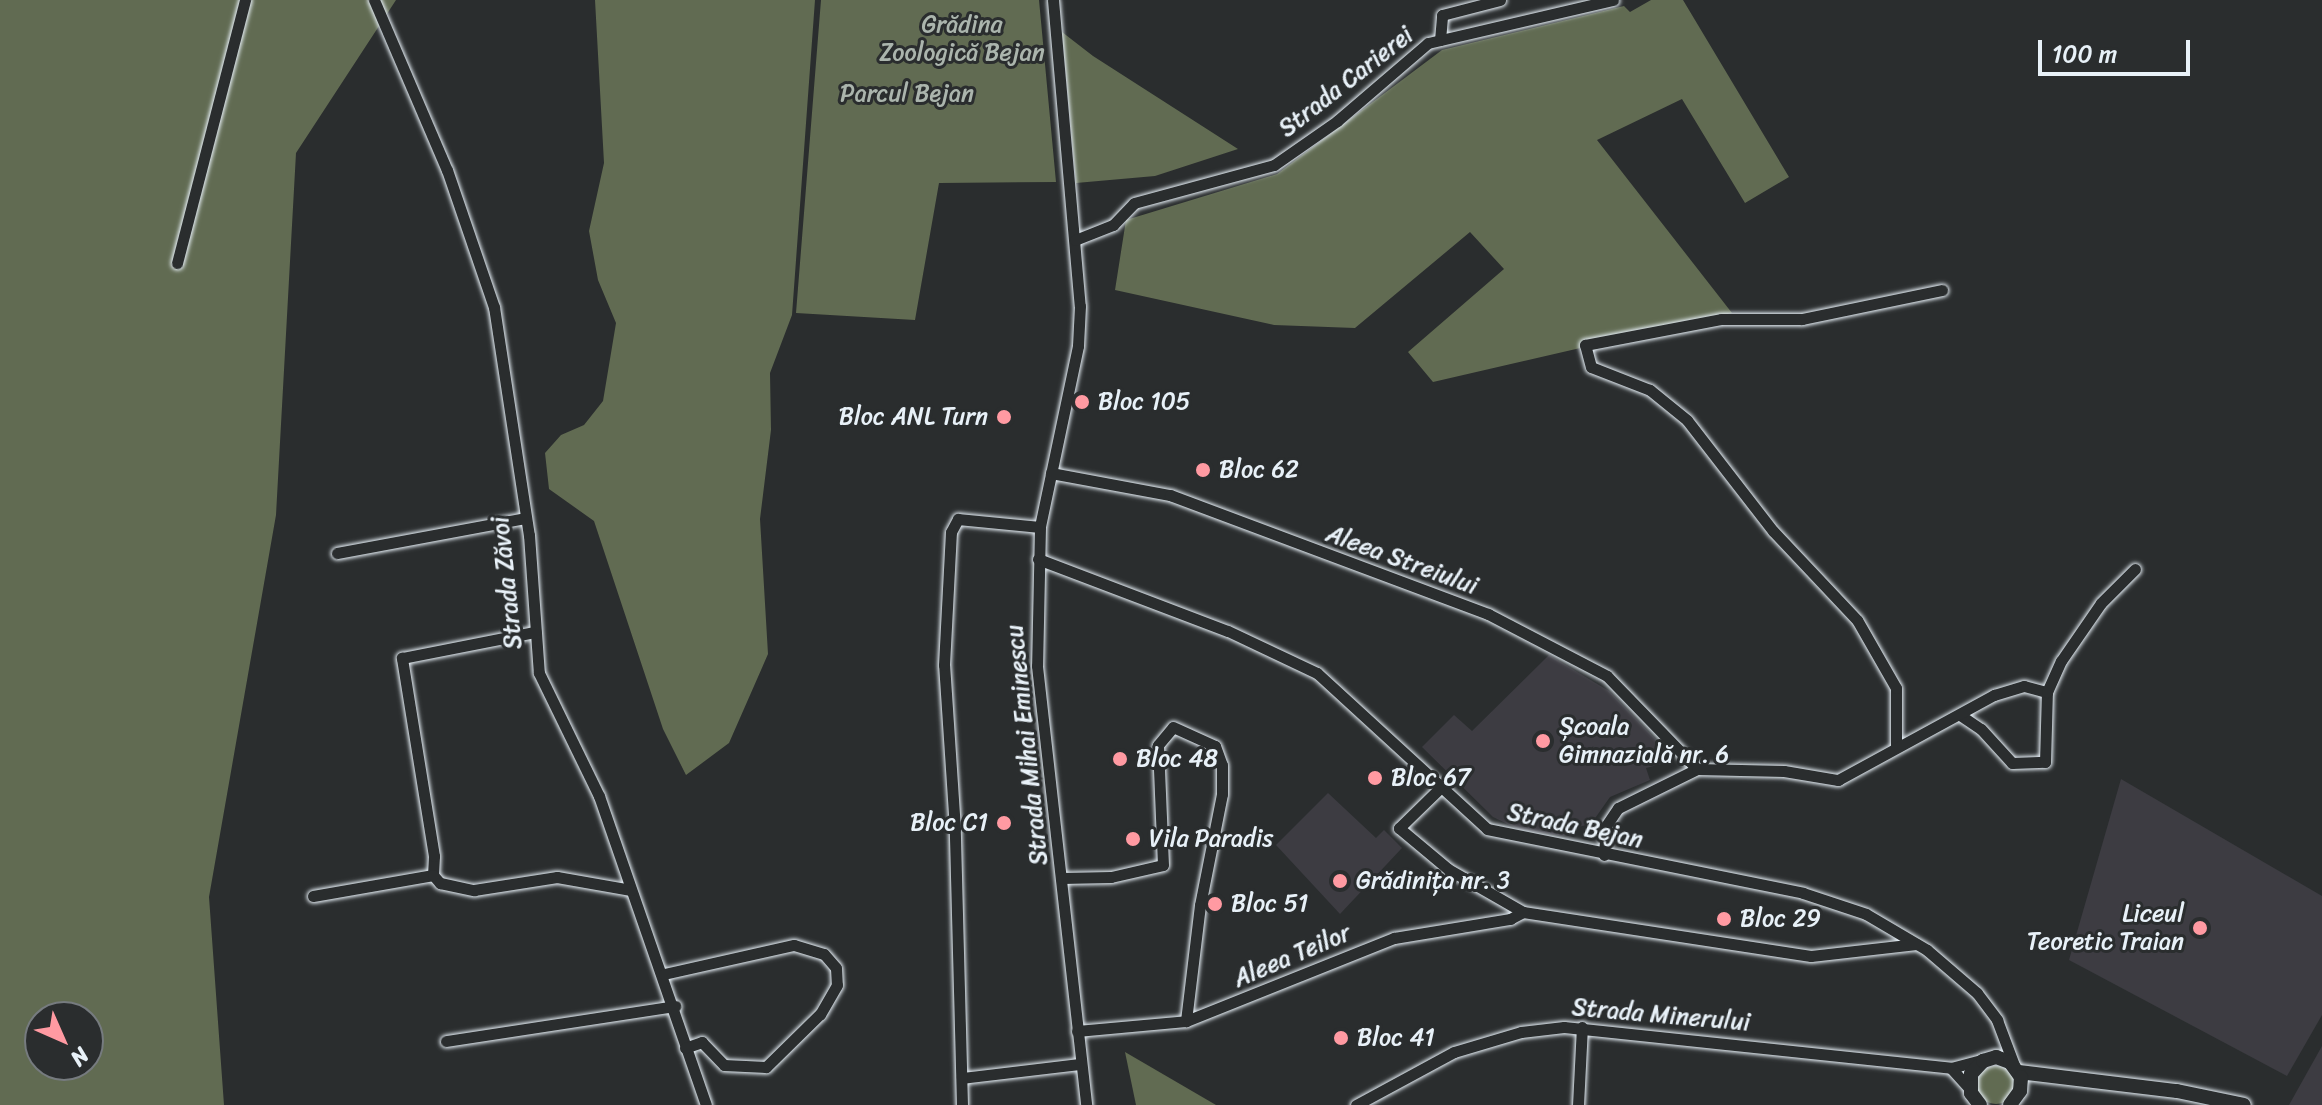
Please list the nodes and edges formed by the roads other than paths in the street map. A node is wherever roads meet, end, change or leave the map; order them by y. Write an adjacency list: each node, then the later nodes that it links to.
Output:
1 (245, 0): 8 (street)
2 (374, 0): 11 (street, Strada Zăvoi)
3 (1053, 0): 7 (street, Strada Mihai Eminescu)
4 (1500, 0): 6 (street)
5 (1613, 0): 6 (street, Strada Carierei)
6 (1440, 40): 7 (street, Strada Carierei)
7 (1075, 240): 10 (street, Strada Mihai Eminescu)
8 (177, 263)
9 (1942, 290): 19 (street)
10 (1051, 473): 12 (street, Strada Mihai Eminescu); 20 (street, Aleea Streiului)
11 (525, 518): 13 (street); 16 (street, Strada Zăvoi)
12 (1040, 527): 14 (street, Strada Mihai Eminescu); 42 (street)
13 (337, 553)
14 (1038, 559): 21 (street, Strada Bejan); 24 (street, Strada Mihai Eminescu)
15 (2135, 569): 17 (street)
16 (535, 632): 23 (street); 25 (street, Strada Zăvoi)
17 (2047, 692): 18 (street); 18 (street)
18 (1960, 715): 19 (street)
19 (1896, 746): 20 (street)
20 (1697, 769): 22 (street)
21 (1439, 789): 22 (street, Strada Bejan); 27 (street, Aleea Teilor)
22 (1604, 855): 28 (street, Strada Bejan)
23 (433, 875): 25 (street); 26 (street)
24 (1062, 878): 31 (street); 33 (street, Strada Mihai Eminescu)
25 (631, 890): 29 (street, Strada Zăvoi)
26 (313, 896)
27 (1523, 912): 28 (street, Aleea Teilor); 31 (street, Aleea Teilor)
28 (1917, 944): 35 (street, Strada Bejan)
29 (664, 974): 30 (street, Strada Zăvoi); 36 (street)
30 (675, 1006): 34 (street); 36 (street, Strada Zăvoi)
31 (1186, 1021): 33 (street, Aleea Teilor)
32 (1582, 1027): 39 (street, Strada Minerului); 48 (street, Strada Minerului); 49 (street)
33 (1077, 1031): 38 (street, Strada Mihai Eminescu)
34 (446, 1041)
35 (2004, 1044): 37 (street); 40 (street, Strada Bejan)
36 (685, 1048): 45 (street, Strada Zăvoi)
37 (1983, 1061): 39 (street, Strada Minerului); 40 (main road); 43 (main road)
38 (1080, 1064): 42 (street); 47 (street, Strada Mihai Eminescu)
39 (1951, 1068): 43 (street)
40 (2016, 1068): 41 (main road); 44 (main road)
41 (2050, 1077): 44 (main road); 51 (main road)
42 (962, 1078): 46 (street)
43 (1969, 1088): 50 (main road)
44 (2014, 1100)
45 (706, 1105)
46 (962, 1105)
47 (1086, 1105)
48 (1356, 1105)
49 (1578, 1105)
50 (1980, 1105)
51 (2244, 1105)

